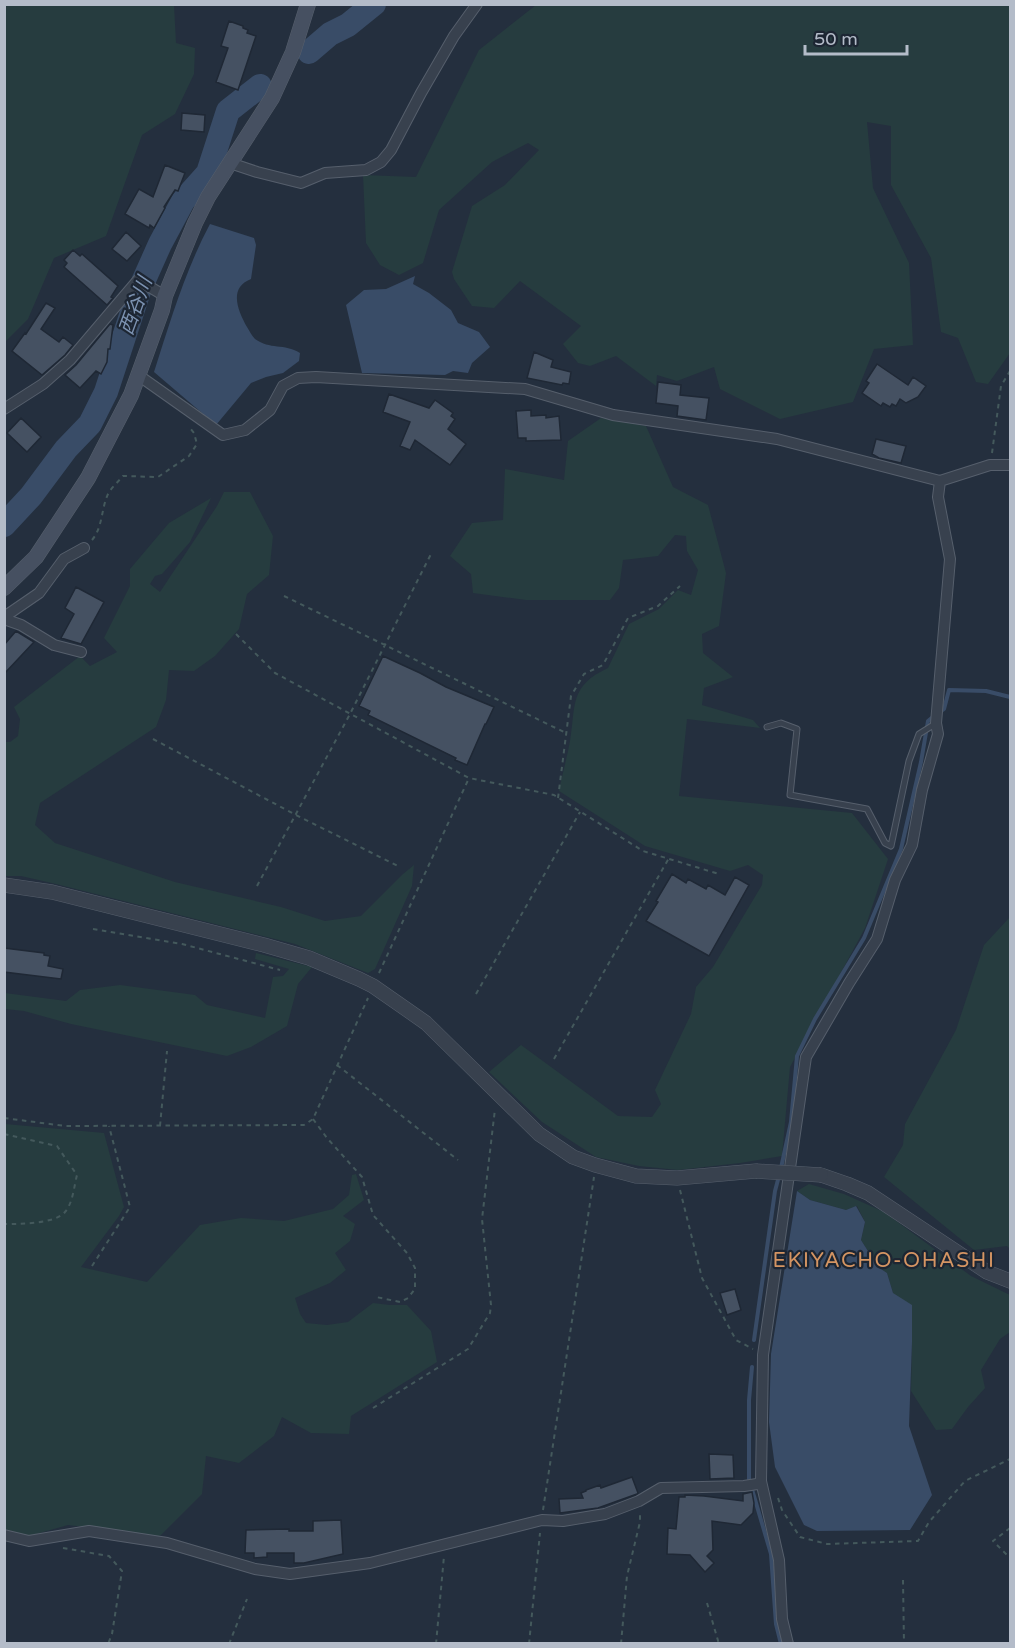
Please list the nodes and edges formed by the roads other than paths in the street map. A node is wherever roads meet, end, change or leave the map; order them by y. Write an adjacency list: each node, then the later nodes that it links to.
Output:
1 (308, 4): 3 (main road)
2 (477, 4): 3 (street)
3 (230, 163): 4 (main road)
4 (165, 296): 5 (main road); 6 (street)
5 (138, 375): 8 (street); 10 (main road)
6 (4, 410)
7 (1011, 465): 8 (street)
8 (940, 481): 13 (street)
9 (84, 548): 11 (street)
10 (4, 588)
11 (4, 618): 12 (street)
12 (81, 652)
13 (936, 723): 14 (lane); 17 (street)
14 (767, 727)
15 (4, 885): 16 (street, bridge)
16 (1011, 1281)
17 (759, 1482): 18 (street); 19 (street)
18 (4, 1535)
19 (788, 1644)

